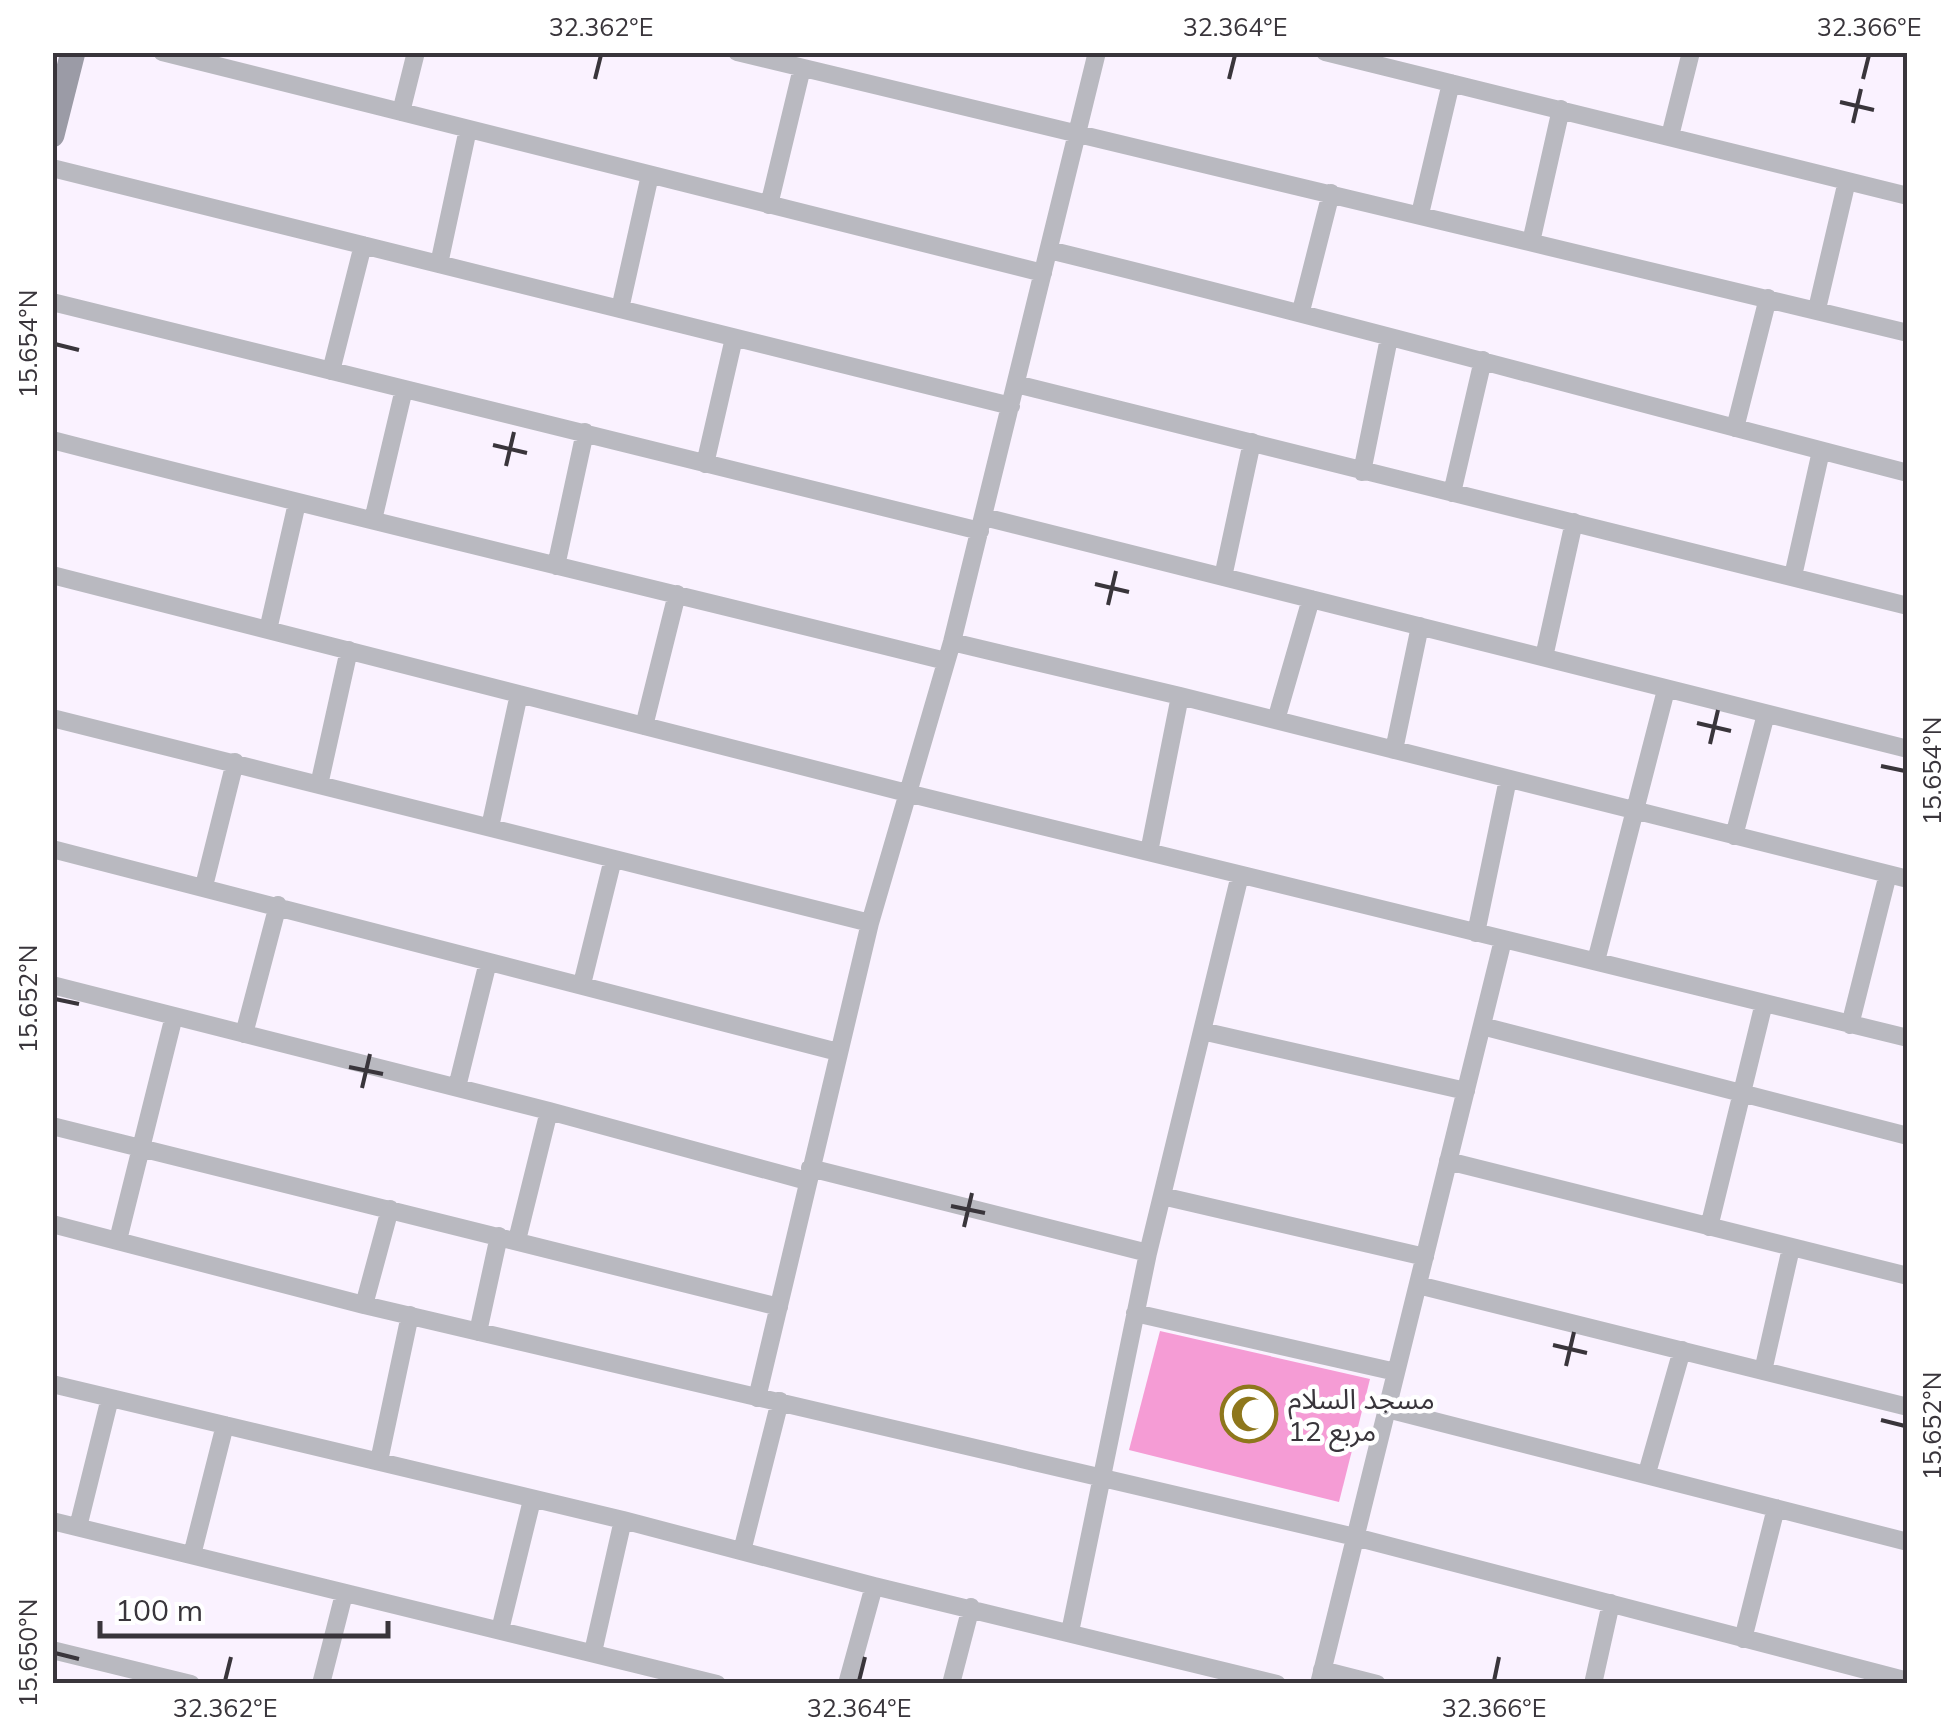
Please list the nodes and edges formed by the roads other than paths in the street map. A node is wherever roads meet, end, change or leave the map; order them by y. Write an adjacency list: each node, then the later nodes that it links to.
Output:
1 (73, 52): 13 (street)
2 (162, 52): 11 (street)
3 (416, 52): 11 (street)
4 (737, 52): 8 (street)
5 (1098, 52): 14 (street)
6 (1691, 52): 15 (street)
7 (1338, 54): 9 (street)
8 (802, 68): 14 (street); 21 (street)
9 (1451, 83): 10 (street); 22 (street)
10 (1560, 110): 15 (street); 23 (street)
11 (401, 112): 12 (street)
12 (468, 130): 17 (street); 26 (street)
13 (52, 136)
14 (1077, 136): 19 (street); 25 (street)
15 (1670, 136): 18 (street)
16 (52, 168): 24 (street)
17 (650, 175): 21 (street); 30 (street)
18 (1846, 181): 20 (street); 31 (street)
19 (1331, 193): 22 (street); 32 (street)
20 (1908, 196)
21 (768, 205): 27 (street)
22 (1420, 214): 23 (street)
23 (1531, 242): 28 (street)
24 (363, 245): 26 (street); 37 (street)
25 (1049, 250): 27 (street); 32 (street)
26 (439, 264): 30 (street)
27 (1043, 274): 38 (street)
28 (1768, 298): 31 (street); 41 (street)
29 (52, 302): 37 (street)
30 (620, 309): 34 (street)
31 (1817, 309): 33 (street)
32 (1301, 311): 35 (street)
33 (1908, 333)
34 (734, 338): 40 (street); 46 (street)
35 (1389, 338): 36 (street); 47 (street)
36 (1483, 360): 41 (street); 49 (street)
37 (331, 371): 39 (street)
38 (1016, 384): 40 (street); 44 (street)
39 (404, 389): 42 (street); 51 (street)
40 (1011, 406): 53 (street)
41 (1736, 428): 45 (street)
42 (585, 432): 46 (street); 54 (street)
43 (52, 440): 50 (street)
44 (1252, 442): 47 (street); 57 (street)
45 (1822, 450): 48 (street); 56 (street)
46 (705, 464): 53 (street)
47 (1362, 472): 49 (street)
48 (1908, 472)
49 (1452, 493): 52 (street)
50 (297, 504): 51 (street); 62 (street)
51 (373, 520): 54 (street)
52 (1574, 522): 56 (street); 65 (street)
53 (982, 524): 57 (street); 63 (street)
54 (556, 566): 58 (street)
55 (52, 575): 62 (street)
56 (1793, 576): 60 (street)
57 (1223, 577): 59 (street)
58 (677, 594): 66 (street); 73 (street)
59 (1311, 599): 61 (street); 72 (street)
60 (1908, 606)
61 (1420, 626): 65 (street); 75 (street)
62 (268, 630): 64 (street)
63 (952, 642): 66 (street); 69 (street)
64 (349, 650): 68 (street); 78 (street)
65 (1544, 657): 67 (street)
66 (946, 661): 79 (street)
67 (1666, 690): 70 (street); 80 (street)
68 (519, 694): 73 (street); 81 (street)
69 (1180, 696): 72 (street); 84 (street)
70 (1766, 714): 74 (street); 82 (street)
71 (52, 718): 76 (street)
72 (1276, 720): 75 (street)
73 (644, 726): 79 (street)
74 (1907, 747)
75 (1394, 750): 77 (street)
76 (235, 762): 78 (street); 89 (street)
77 (1508, 779): 80 (street); 92 (street)
78 (319, 785): 81 (street)
79 (907, 793): 84 (street); 91 (street)
80 (1635, 810): 82 (street); 94 (street)
81 (490, 827): 85 (street)
82 (1734, 836): 86 (street)
83 (52, 849): 89 (street)
84 (1149, 852): 87 (street)
85 (613, 858): 91 (street); 96 (street)
86 (1888, 874): 88 (street); 100 (street)
87 (1240, 875): 92 (street); 102 (street)
88 (1908, 879)
89 (204, 886): 90 (street)
90 (278, 905): 95 (street); 103 (street)
91 (870, 923): 105 (street)
92 (1476, 933): 93 (street)
93 (1503, 940): 94 (street); 101 (street)
94 (1596, 961): 98 (street)
95 (488, 962): 96 (street); 106 (street)
96 (582, 984): 105 (street)
97 (52, 985): 99 (street)
98 (1764, 1003): 100 (street); 108 (street)
99 (174, 1016): 103 (street); 112 (street)
100 (1850, 1024): 104 (street)
101 (1482, 1026): 107 (street); 108 (street)
102 (1202, 1030): 107 (street); 115 (street)
103 (244, 1034): 106 (street)
104 (1908, 1038)
105 (838, 1052): 114 (street)
106 (457, 1087): 109 (street)
107 (1466, 1091): 113 (street)
108 (1742, 1093): 111 (street); 118 (street)
109 (549, 1111): 114 (street); 119 (street)
110 (52, 1126): 112 (street)
111 (1908, 1136)
112 (141, 1148): 116 (street); 120 (street)
113 (1448, 1161): 118 (street); 123 (street)
114 (809, 1175): 122 (street); 127 (street)
115 (1162, 1196): 122 (street); 123 (street)
116 (390, 1209): 119 (street); 126 (street)
117 (52, 1224): 120 (street)
118 (1710, 1227): 121 (street)
119 (508, 1238): 127 (street); 130 (street)
120 (118, 1240): 126 (street)
121 (1790, 1248): 124 (street); 132 (street)
122 (1148, 1253): 128 (street)
123 (1425, 1257): 125 (street)
124 (1908, 1276)
125 (1418, 1286): 131 (street); 133 (street)
126 (364, 1305): 129 (street)
127 (779, 1306): 136 (street)
128 (1135, 1313): 133 (street); 143 (street)
129 (410, 1315): 130 (street); 141 (street)
130 (478, 1332): 136 (street)
131 (1682, 1350): 132 (street); 142 (street)
132 (1763, 1371): 138 (street)
133 (1396, 1372): 139 (street)
134 (52, 1384): 135 (street)
135 (110, 1398): 140 (street); 148 (street)
136 (757, 1398): 137 (street)
137 (780, 1401): 143 (street); 151 (street)
138 (1908, 1407)
139 (1387, 1409): 142 (street); 149 (street)
140 (225, 1425): 141 (street); 152 (street)
141 (379, 1461): 144 (street)
142 (1647, 1473): 145 (street)
143 (1100, 1475): 149 (street); 158 (street)
144 (532, 1500): 146 (street); 157 (street)
145 (1776, 1508): 150 (street); 159 (street)
146 (623, 1520): 151 (street); 160 (street)
147 (52, 1521): 148 (street)
148 (78, 1527): 152 (street)
149 (1355, 1537): 155 (street); 162 (street)
150 (1908, 1542)
151 (742, 1552): 153 (street)
152 (192, 1555): 154 (street)
153 (874, 1586): 156 (street); 168 (street)
154 (344, 1594): 157 (street); 167 (street)
155 (1611, 1603): 159 (street); 172 (street)
156 (971, 1607): 158 (street); 169 (street)
157 (500, 1630): 160 (street)
158 (1070, 1632): 170 (street)
159 (1743, 1639): 163 (street)
160 (594, 1652): 165 (street)
161 (53, 1655): 164 (street)
162 (1321, 1677): 171 (street)
163 (1907, 1678)
164 (151, 1679): 166 (street)
165 (709, 1683)
166 (191, 1684)
167 (321, 1684)
168 (847, 1684)
169 (951, 1684)
170 (1277, 1684)
171 (1377, 1684)
172 (1593, 1684)

